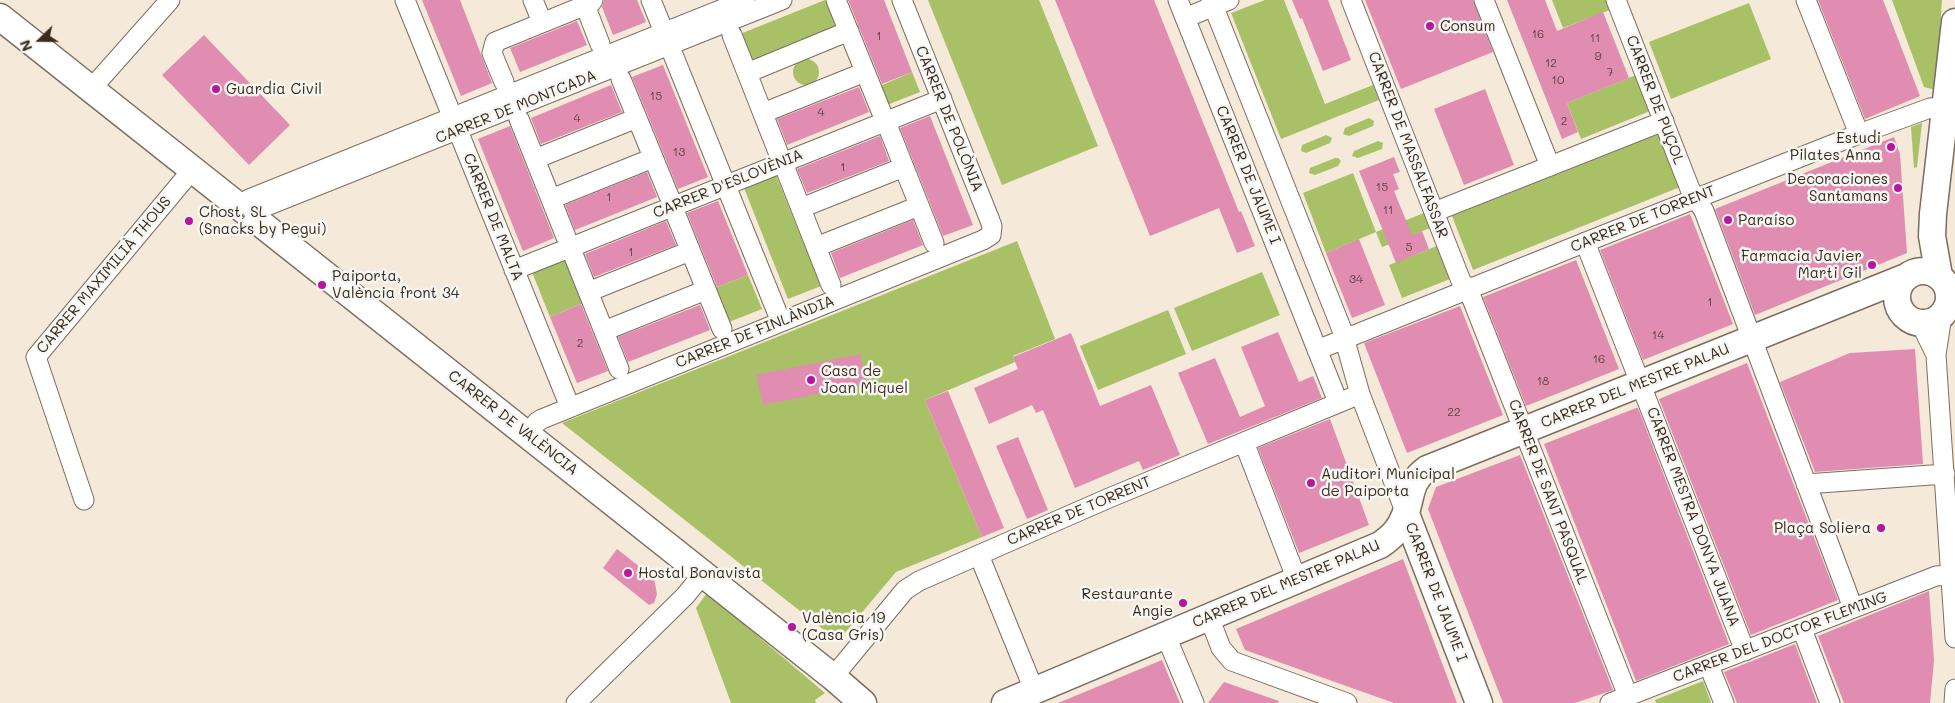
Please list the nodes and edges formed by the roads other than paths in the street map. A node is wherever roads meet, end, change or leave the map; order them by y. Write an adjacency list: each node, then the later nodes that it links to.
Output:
1 (170, 0): 28 (street)
2 (405, 0): 35 (street, CARRER DE MALTA)
3 (533, 0): 18 (street)
4 (651, 0): 22 (street)
5 (745, 0): 22 (street, CARRER DE MONTCADA)
6 (782, 0): 22 (street, CARRER DE MONTCADA)
7 (836, 0): 20 (street)
8 (902, 0): 29 (street, CARRER DE POLÒNIA)
9 (1178, 0): 17 (street, CARRER DE JAUME I)
10 (1351, 0): 48 (street, CARRER DE MASSALFASSAR)
11 (1484, 0): 39 (street)
12 (1616, 0): 34 (street, CARRER DE PUÇOL)
13 (1806, 0): 36 (street)
14 (1218, 2): 17 (street); 66 (street, CARRER DE JAUME I)
15 (589, 3): 18 (street); 23 (street)
16 (0, 17): 28 (street, CARRER DE VALÈNCIA)
17 (1185, 18): 68 (street, CARRER DE JAUME I)
18 (542, 22): 27 (street)
19 (1955, 22): 30 (street)
20 (849, 31): 24 (street); 25 (street)
21 (732, 35): 25 (street)
22 (666, 39): 35 (street, CARRER DE MONTCADA); 42 (street)
23 (600, 44)
24 (866, 72): 31 (street); 40 (street)
25 (746, 73): 31 (street)
26 (622, 79): 32 (street)
27 (504, 82)
28 (91, 89): 41 (street, CARRER DE VALÈNCIA)
29 (942, 99): 42 (street, CARRER D'ESLOVÈNIA); 51 (street, CARRER DE POLÒNIA)
30 (1944, 107): 36 (street, CARRER DE TORRENT); 61 (street)
31 (763, 113): 47 (street)
32 (637, 118): 37 (street); 38 (street)
33 (519, 119): 38 (street)
34 (1664, 121): 39 (street); 44 (street, CARRER DE PUÇOL)
35 (455, 124): 49 (street, CARRER DE MONTCADA); 56 (street, CARRER DE MALTA)
36 (1859, 134): 44 (street, CARRER DE TORRENT)
37 (653, 158): 43 (street); 45 (street)
38 (535, 159): 45 (street)
39 (1550, 166): 48 (street)
40 (904, 167): 46 (street); 47 (street)
41 (192, 170): 49 (street, CARRER DE VALÈNCIA); 79 (street, CARRER MAXIMILIÀ THOUS)
42 (725, 185): 56 (street, CARRER D'ESLOVÈNIA); 63 (street)
43 (668, 196)
44 (1696, 198): 52 (street, CARRER DE TORRENT); 67 (street, CARRER DE PUÇOL)
45 (551, 199): 60 (street)
46 (919, 206): 53 (street); 54 (street)
47 (801, 208): 54 (street)
48 (1434, 212): 58 (street, CARRER DE MASSALFASSAR)
49 (247, 213): 75 (street, CARRER DE VALÈNCIA)
50 (676, 215): 55 (street)
51 (989, 237): 63 (street, CARRER DE FINLÀNDIA)
52 (1585, 242): 58 (street, CARRER DE TORRENT); 70 (street, CARRER MESTRA DONYA JUANA)
53 (934, 243)
54 (816, 247): 57 (street)
55 (690, 251): 59 (street); 60 (street)
56 (514, 270): 73 (street, CARRER DE MALTA)
57 (831, 285)
58 (1468, 289): 66 (street, CARRER DE TORRENT); 74 (street, CARRER DE SANT PASQUAL)
59 (706, 290): 64 (street); 65 (street)
60 (588, 292): 65 (street)
61 (1933, 293): 62 (street, CARRER DEL MESTRE PALAU); 62 (street, CARRER DEL MESTRE PALAU); 77 (street)
62 (1834, 306): 67 (street, CARRER DEL MESTRE PALAU)
63 (780, 322): 73 (street, CARRER DE FINLÀNDIA)
64 (722, 329)
65 (604, 331): 69 (street)
66 (1344, 339): 68 (street); 71 (street, CARRER DE JAUME I)
67 (1754, 339): 70 (street, CARRER DEL MESTRE PALAU); 78 (street, CARRER DE PUÇOL)
68 (1317, 350): 72 (street, CARRER DE JAUME I)
69 (619, 369)
70 (1641, 384): 74 (street, CARRER DEL MESTRE PALAU); 90 (street, CARRER MESTRA DONYA JUANA)
71 (1360, 394): 72 (street, CARRER DE TORRENT); 80 (street, CARRER DE JAUME I)
72 (1338, 402): 76 (street, CARRER DE TORRENT)
73 (570, 407): 75 (street, CARRER DE FINLÀNDIA)
74 (1524, 430): 80 (street, CARRER DEL MESTRE PALAU); 95 (street, CARRER DE SANT PASQUAL)
75 (528, 435): 82 (street, CARRER DE VALÈNCIA)
76 (1244, 442): 81 (street, CARRER DE TORRENT); 84 (street)
77 (1945, 474): 78 (street); 83 (street)
78 (1806, 484): 85 (street, CARRER DE PUÇOL)
79 (84, 500)
80 (1406, 514): 84 (street, CARRER DEL MESTRE PALAU); 102 (street, CARRER DE JAUME I)
81 (979, 555): 92 (street, CARRER DE TORRENT); 94 (street)
82 (702, 574): 92 (street, CARRER DE VALÈNCIA); 96 (street)
83 (1951, 575): 85 (street, CARRER DEL DOCTOR FLEMING); 89 (street)
84 (1297, 580): 86 (street, CARRER DEL MESTRE PALAU)
85 (1853, 608): 87 (street, CARRER DEL DOCTOR FLEMING)
86 (1209, 617): 88 (street, CARRER DEL MESTRE PALAU); 101 (street)
87 (1802, 629): 90 (street, CARRER DEL DOCTOR FLEMING); 105 (street)
88 (1166, 636): 94 (street, CARRER DEL MESTRE PALAU); 100 (street)
89 (1955, 638)
90 (1745, 651): 91 (street, CARRER DEL DOCTOR FLEMING)
91 (1709, 666): 95 (street, CARRER DEL DOCTOR FLEMING); 104 (street)
92 (834, 677): 97 (street, CARRER DE VALÈNCIA); 98 (street, CARRER DE VALÈNCIA)
93 (1955, 689): 106 (street)
94 (1034, 690): 99 (street, CARRER DEL MESTRE PALAU)
95 (1628, 696): 103 (street, CARRER DEL DOCTOR FLEMING)
96 (576, 703)
97 (863, 703)
98 (873, 703)
99 (1005, 703)
100 (1194, 703)
101 (1347, 703)
102 (1479, 703)
103 (1610, 703)
104 (1724, 703)
105 (1830, 703)
106 (1954, 703)

